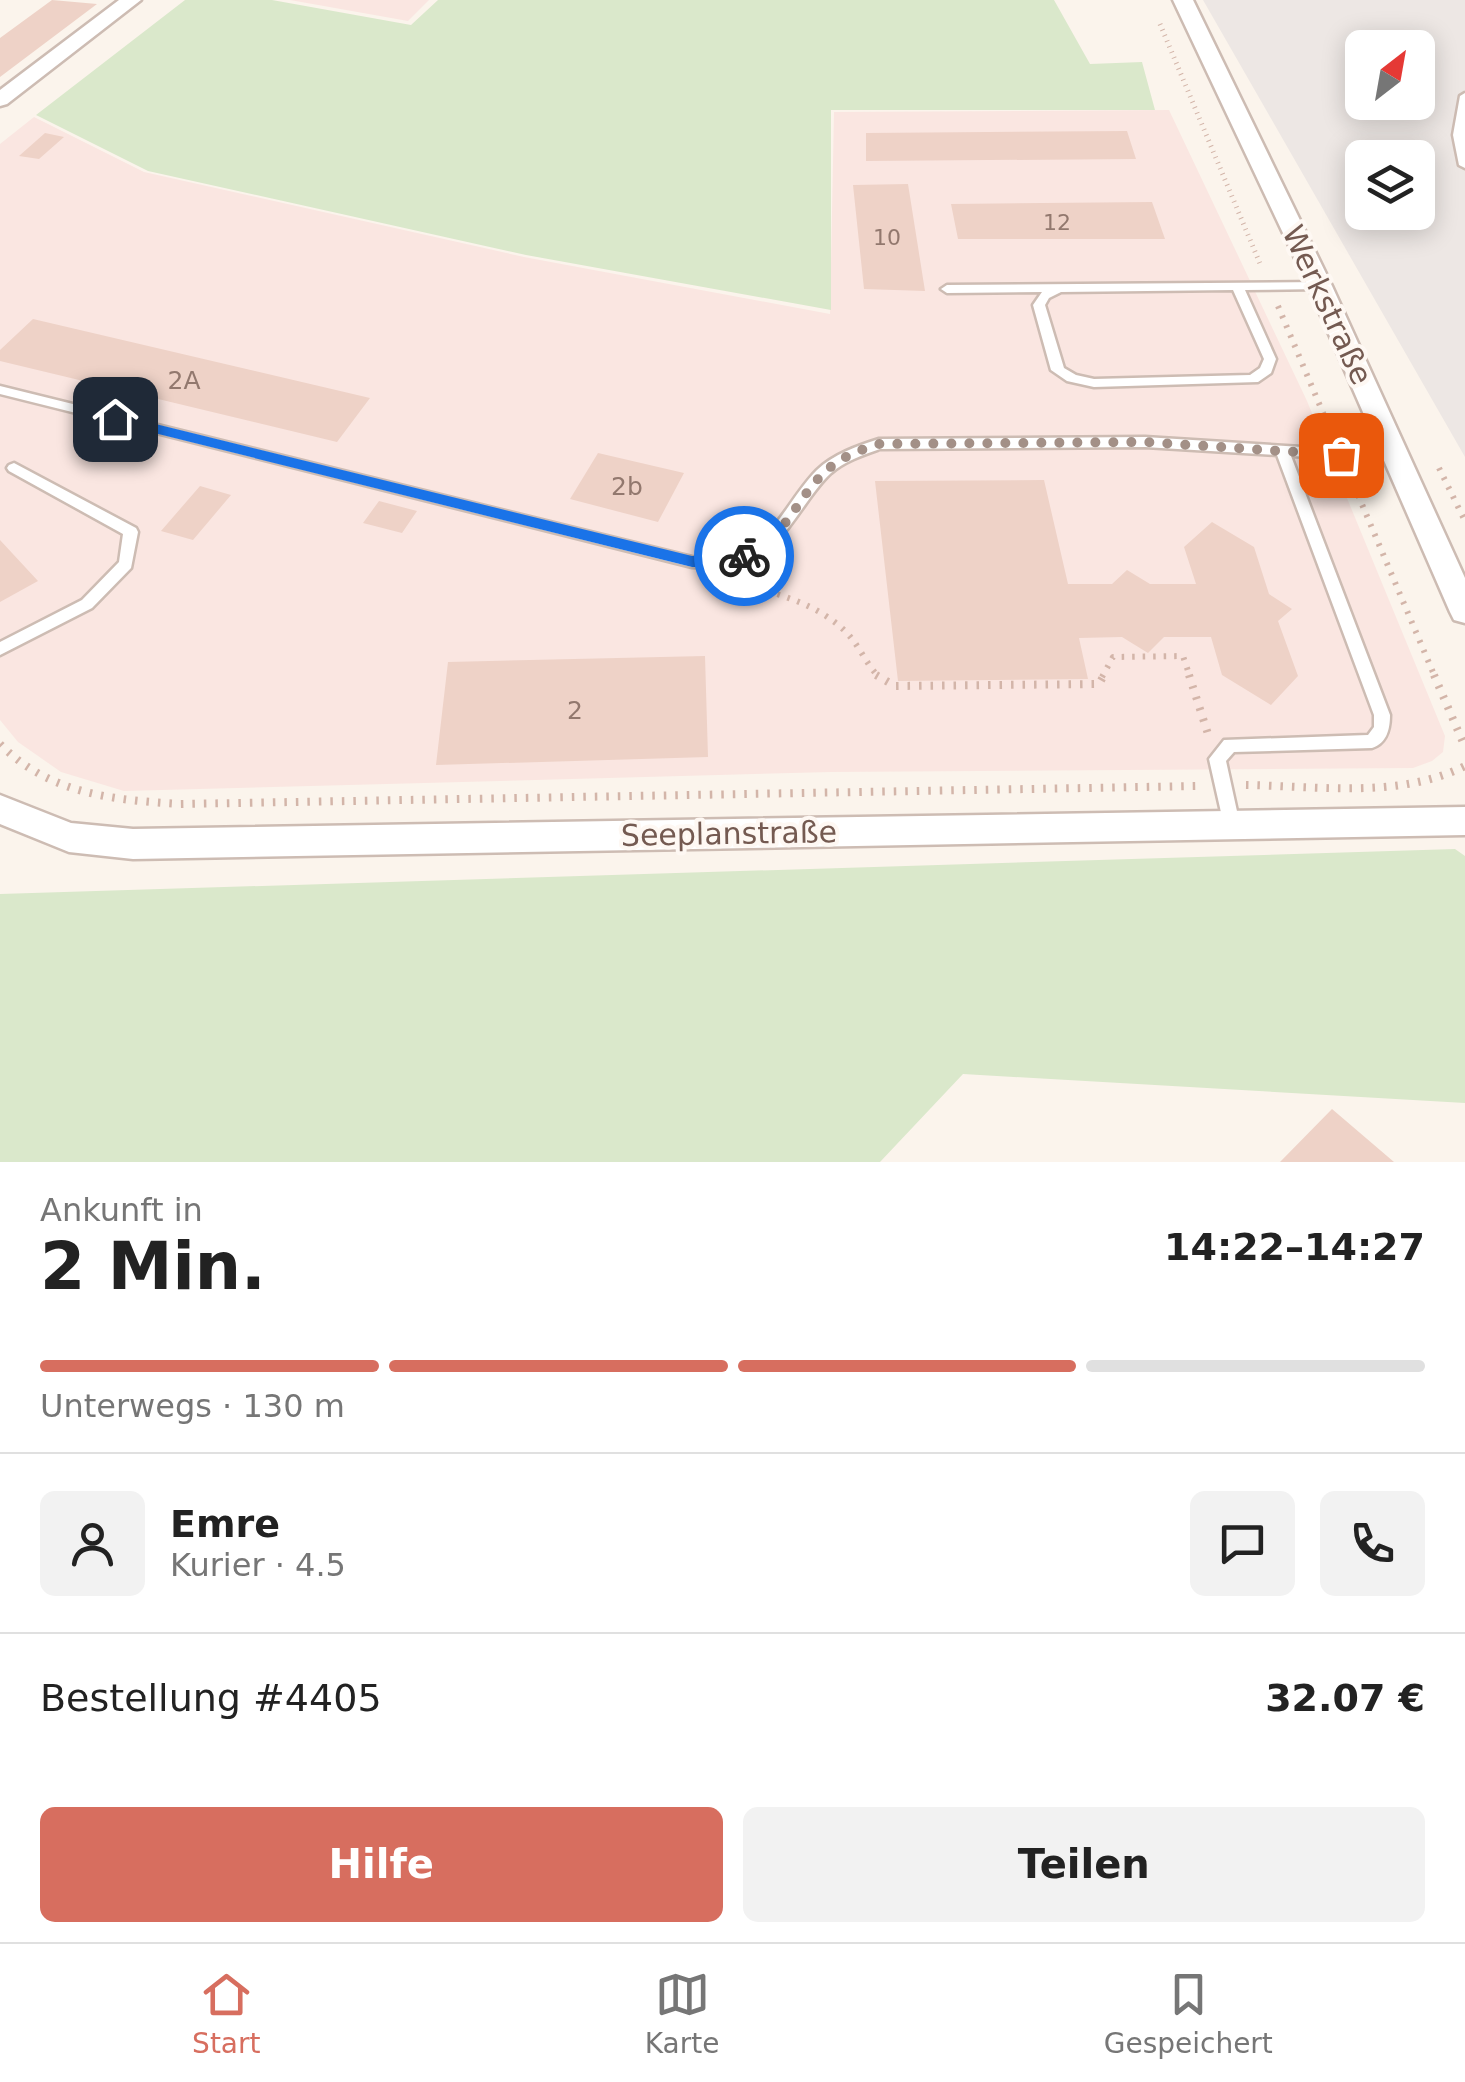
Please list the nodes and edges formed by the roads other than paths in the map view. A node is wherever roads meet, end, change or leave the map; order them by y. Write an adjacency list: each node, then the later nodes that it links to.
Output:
1 (131, 0): 4 (street)
2 (1183, 0): 7 (street, Werkstraße)
3 (1465, 96): 5 (lane)
4 (0, 100)
5 (1465, 165)
6 (1237, 286): 7 (lane); 8 (lane); 8 (lane)
7 (1320, 286): 12 (street, Werkstraße)
8 (1059, 288): 9 (lane)
9 (948, 289)
10 (0, 390): 11 (lane)
11 (1282, 453): 12 (lane); 18 (lane)
12 (1396, 458): 14 (street, Werkstraße)
13 (14, 468): 15 (lane)
14 (1465, 612)
15 (0, 649)
16 (0, 809): 18 (street, Seeplanstraße)
17 (1465, 821): 18 (street, Seeplanstraße)
18 (1231, 825)

